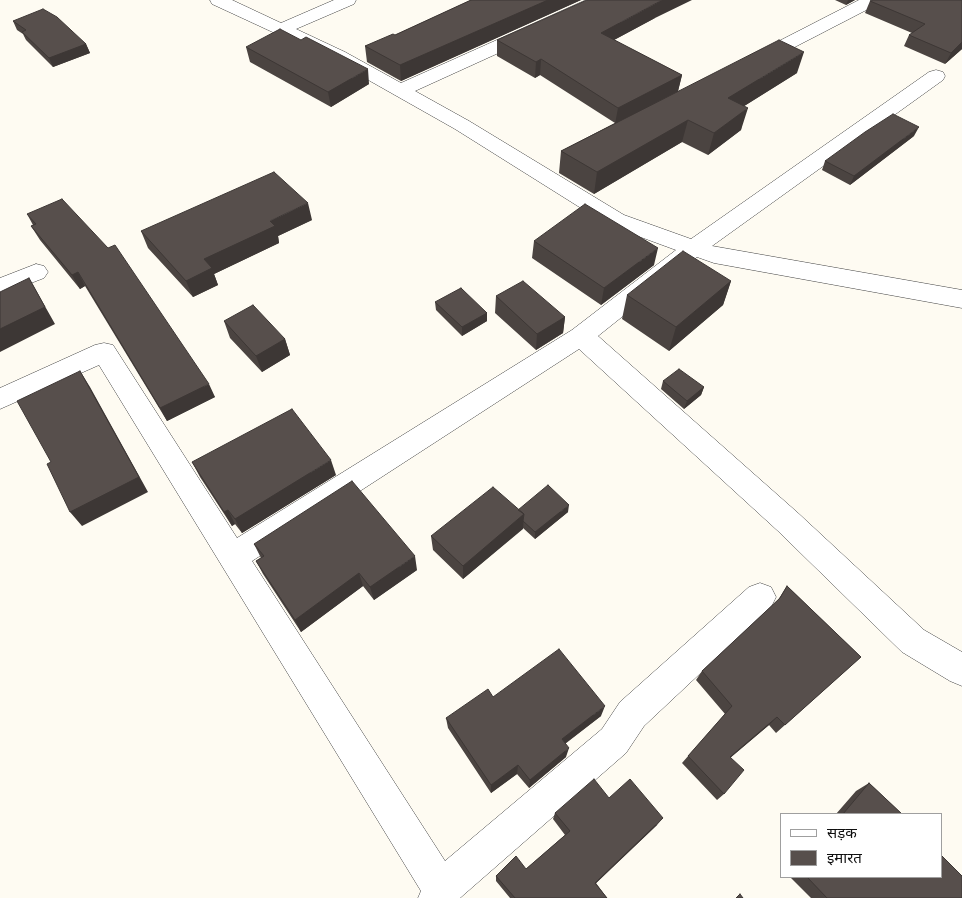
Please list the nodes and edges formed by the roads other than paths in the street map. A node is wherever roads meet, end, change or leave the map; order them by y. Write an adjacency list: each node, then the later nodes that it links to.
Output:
1 (348, 0): 5 (street)
2 (600, 0): 8 (street)
3 (872, 0): 6 (street)
4 (225, 1): 5 (street)
5 (282, 29): 8 (street)
6 (741, 68)
7 (936, 76): 9 (street)
8 (401, 90): 9 (street)
9 (694, 248): 12 (street); 13 (street)
10 (36, 272): 11 (street)
11 (0, 287)
12 (962, 299)
13 (581, 336): 15 (street); 17 (street)
14 (0, 399): 15 (street)
15 (233, 557): 18 (street)
16 (760, 597): 18 (street)
17 (962, 670)
18 (439, 893)

